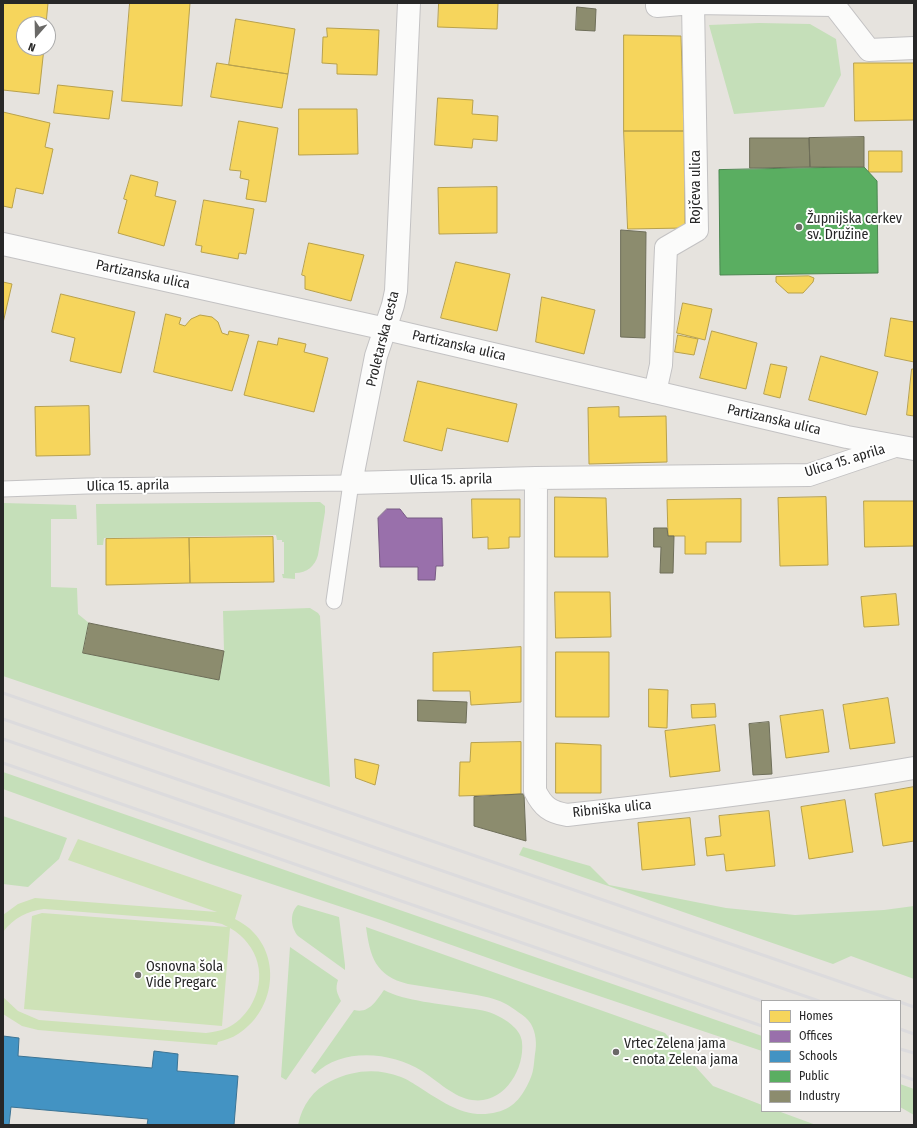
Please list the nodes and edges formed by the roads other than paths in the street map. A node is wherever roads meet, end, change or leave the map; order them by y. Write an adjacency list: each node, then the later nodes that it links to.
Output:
1 (409, 3): 6 (street, Proletarska cesta)
2 (657, 3): 3 (street)
3 (693, 3): 4 (street); 7 (street, Rojčeva ulica)
4 (914, 48)
5 (3, 244): 6 (street, Partizanska ulica)
6 (386, 329): 7 (street, Partizanska ulica); 10 (street, Proletarska cesta)
7 (655, 392): 8 (street, Partizanska ulica)
8 (905, 447): 9 (street, Ulica 15. aprila)
9 (536, 478): 10 (street, Ulica 15. aprila); 13 (street, Ribniška ulica)
10 (351, 483): 11 (lane, Ulica 15. aprila); 12 (lane, Proletarska cesta)
11 (3, 489)
12 (334, 601)
13 (914, 768)

